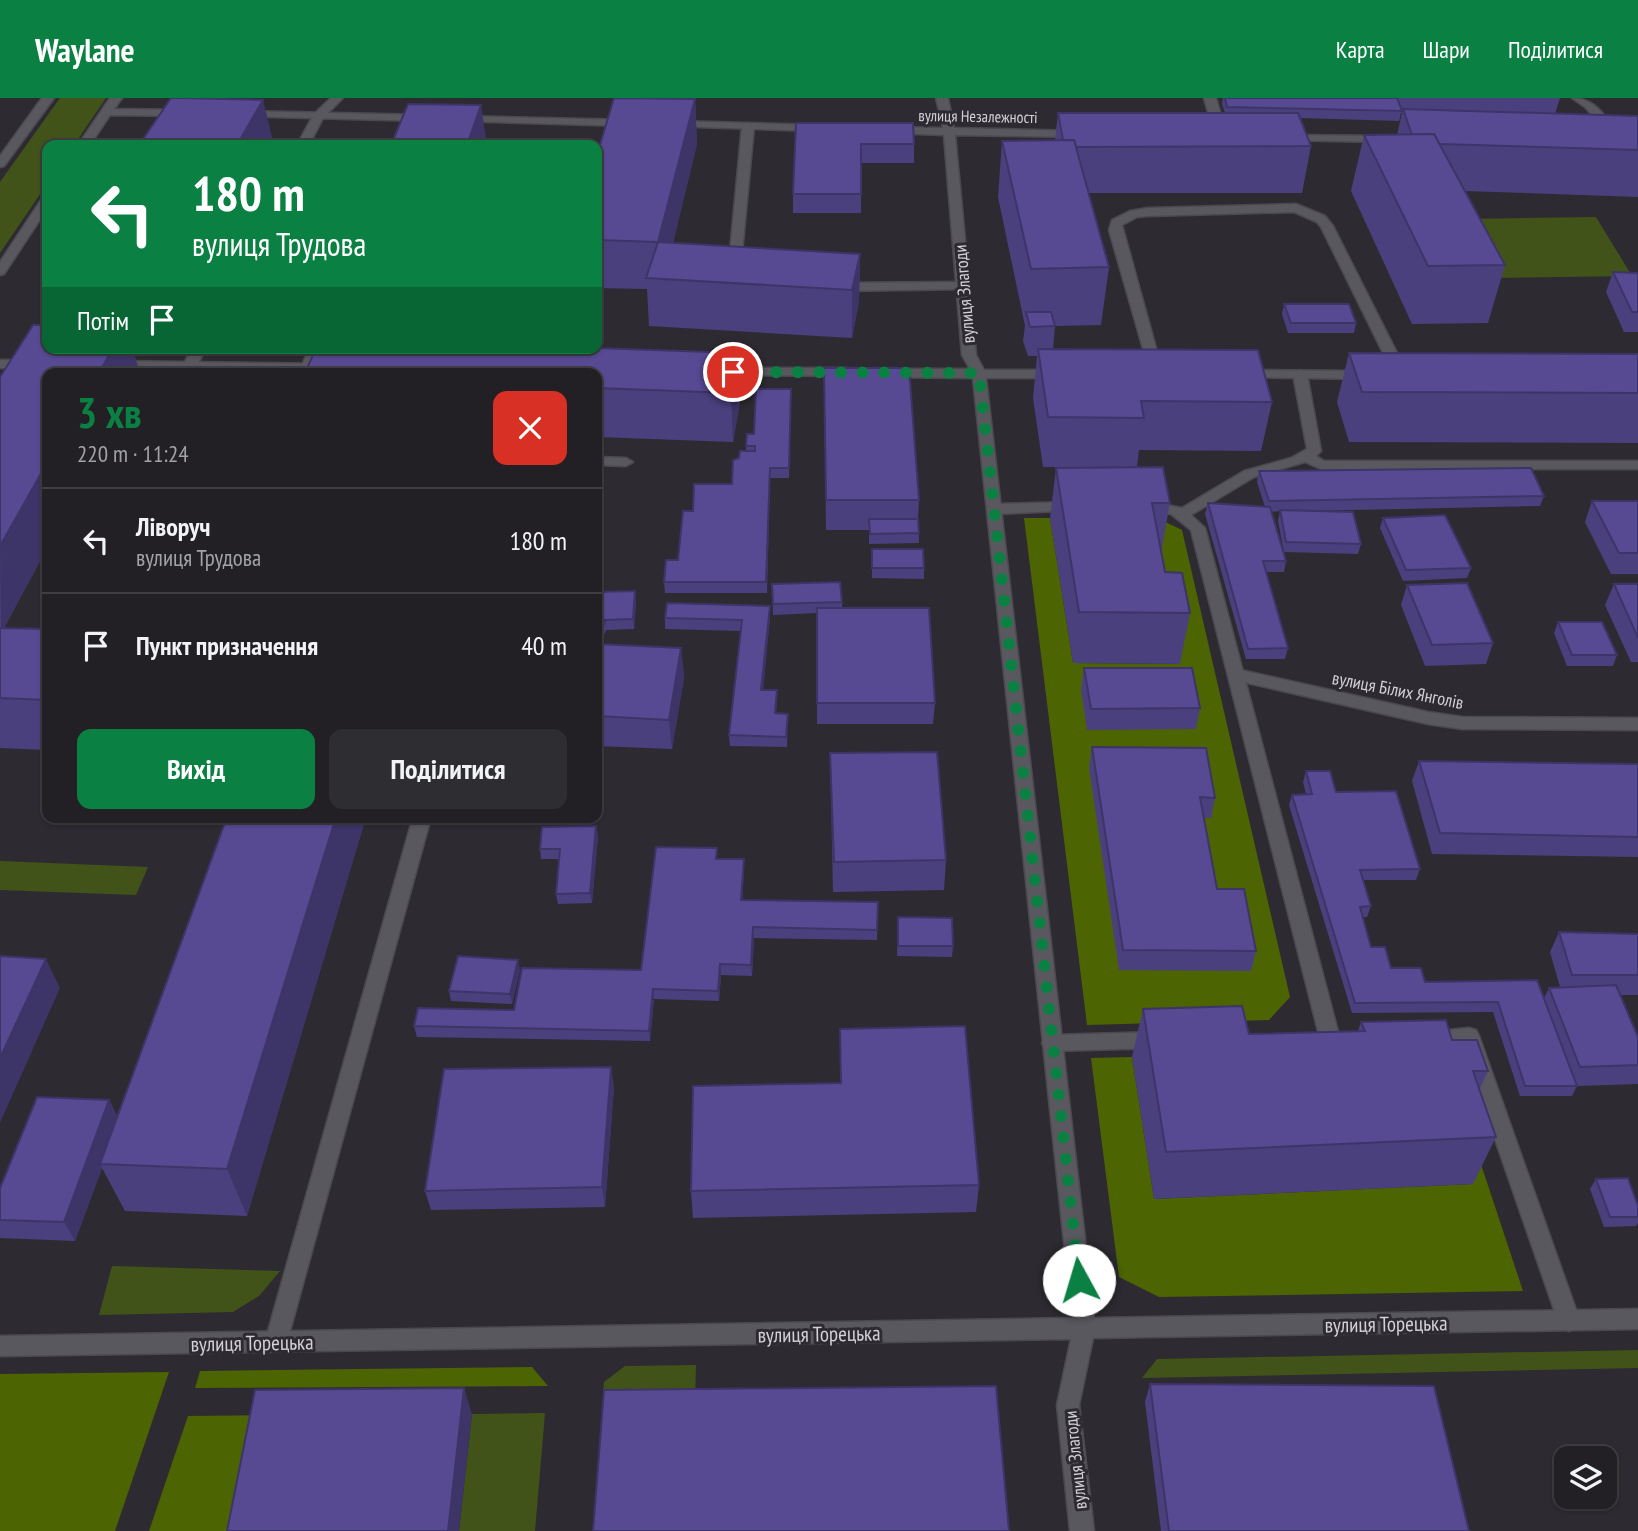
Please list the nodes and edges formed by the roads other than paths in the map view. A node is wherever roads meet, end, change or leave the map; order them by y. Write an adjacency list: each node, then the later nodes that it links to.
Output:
1 (48, 98): 26 (street)
2 (116, 98): 7 (street)
3 (337, 98): 10 (street)
4 (942, 98): 16 (street, вулиця Злагоди)
5 (1210, 98): 19 (street)
6 (1578, 98): 25 (street)
7 (107, 112): 8 (street); 22 (street)
8 (199, 113)
9 (226, 114): 10 (street)
10 (318, 116): 11 (street); 23 (street)
11 (640, 124)
12 (667, 124): 13 (street)
13 (748, 126): 14 (street); 29 (street)
14 (829, 128)
15 (882, 129): 16 (street, вулиця Незалежності)
16 (949, 131): 17 (street, вулиця Незалежності); 30 (street, вулиця Злагоди)
17 (1096, 134)
18 (1207, 136): 19 (street)
19 (1220, 136): 20 (street)
20 (1234, 137)
21 (1275, 137): 24 (street)
22 (87, 140)
23 (306, 140)
24 (1398, 140)
25 (1607, 142)
26 (0, 164)
27 (42, 208): 28 (street)
28 (0, 271)
29 (750, 278)
30 (963, 286): 31 (street); 39 (street, вулиця Злагоди)
31 (824, 287)
32 (313, 354): 37 (street)
33 (0, 364): 34 (street)
34 (41, 365)
35 (95, 365): 36 (street)
36 (151, 368)
37 (307, 368)
38 (705, 372): 39 (street)
39 (979, 373): 40 (street); 50 (street, вулиця Злагоди)
40 (1075, 374)
41 (1156, 374): 43 (street)
42 (1221, 374): 43 (street)
43 (1300, 374): 44 (street)
44 (1306, 456): 47 (street); 51 (street)
45 (602, 461): 46 (street)
46 (626, 462)
47 (1638, 465)
48 (1125, 506): 51 (street)
49 (1086, 507): 50 (street)
50 (994, 509): 58 (street, вулиця Злагоди)
51 (1182, 514): 52 (street)
52 (1236, 675): 53 (street, вулиця Білих Янголів); 57 (street)
53 (1638, 724)
54 (420, 823): 62 (street)
55 (1415, 1039): 60 (street)
56 (1174, 1040): 58 (street)
57 (1306, 1042)
58 (1052, 1043): 61 (street, вулиця Злагоди)
59 (1638, 1319): 60 (street, вулиця Торецька)
60 (1569, 1321): 61 (street, вулиця Торецька)
61 (1084, 1330): 62 (street, вулиця Торецька); 64 (street, вулиця Злагоди)
62 (276, 1342): 63 (street, вулиця Торецька)
63 (0, 1346)
64 (1082, 1531)

